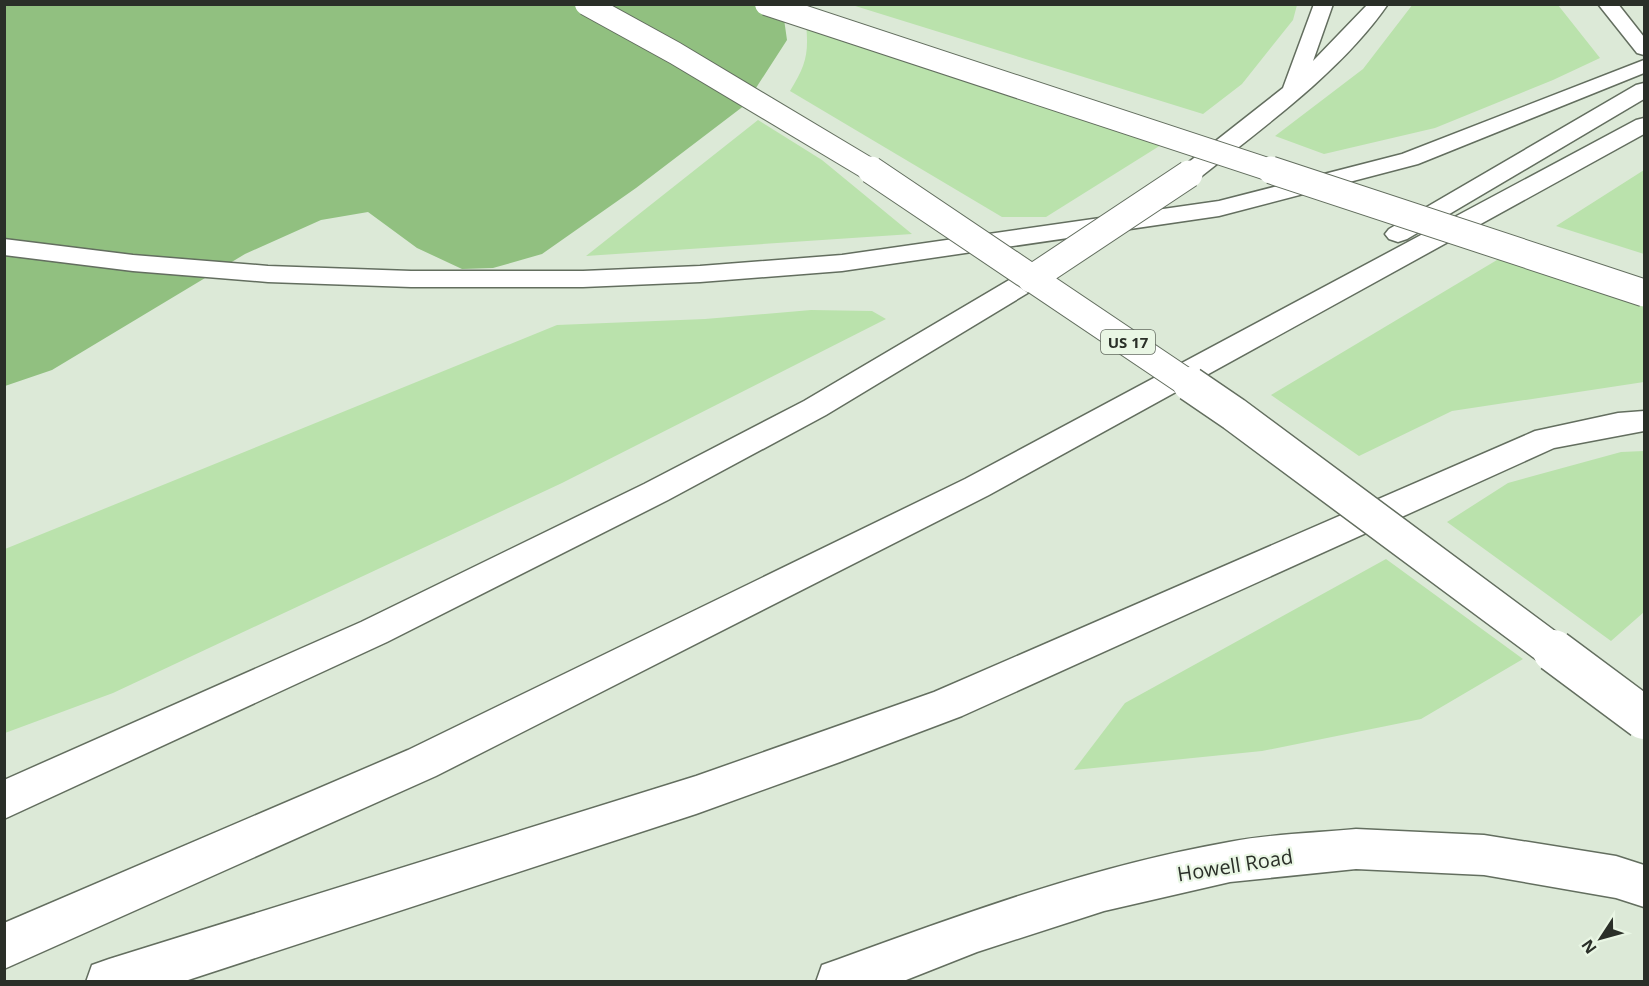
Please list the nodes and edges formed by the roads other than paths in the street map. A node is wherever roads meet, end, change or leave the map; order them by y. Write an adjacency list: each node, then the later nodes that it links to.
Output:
1 (586, 4): 15 (main road, US 17, bridge)
2 (766, 4): 12 (main road, bridge)
3 (1324, 4): 9 (main road)
4 (1379, 4): 9 (main road)
5 (1607, 4): 6 (main road)
6 (1644, 49)
7 (1644, 66): 11 (main road)
8 (1644, 90): 14 (main road)
9 (1291, 92): 16 (main road, bridge)
10 (1644, 125): 14 (main road)
11 (4, 247)
12 (1644, 293)
13 (1644, 421): 19 (main road)
14 (977, 487): 18 (main road)
15 (1644, 718)
16 (4, 800)
17 (1644, 886): 20 (main road, Howell Road)
18 (4, 946)
19 (109, 981)
20 (839, 981)

